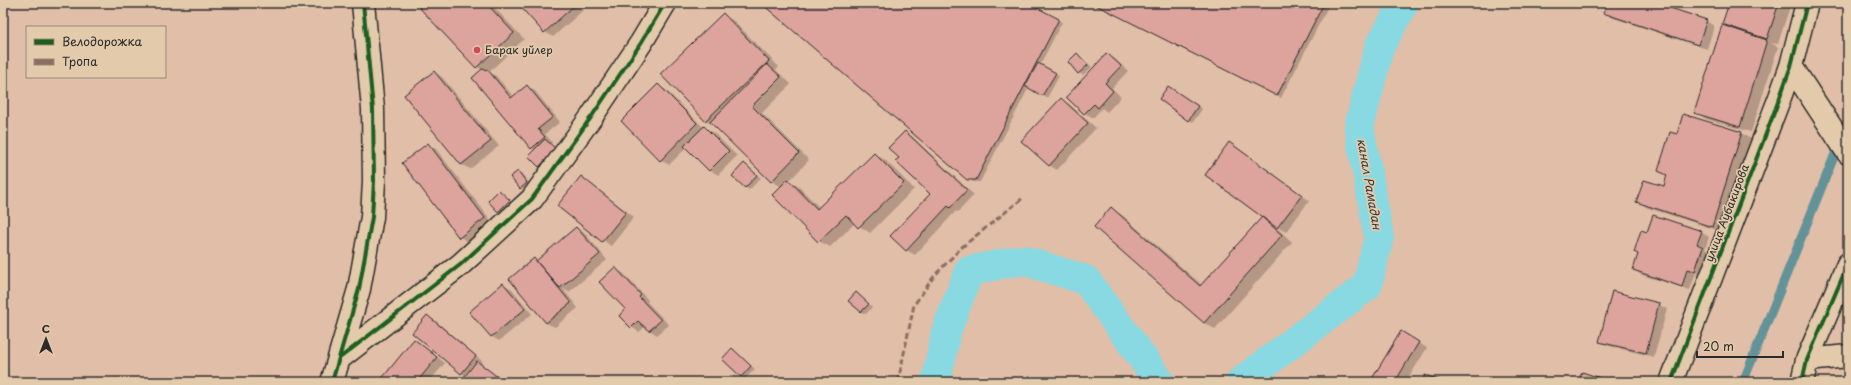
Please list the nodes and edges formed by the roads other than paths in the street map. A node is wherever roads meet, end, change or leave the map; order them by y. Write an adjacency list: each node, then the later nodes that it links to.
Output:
1 (363, 3): 8 (street)
2 (665, 3): 8 (street)
3 (1807, 3): 4 (street, улица Аубакирова)
4 (1791, 66): 5 (street); 11 (street, улица Аубакирова)
5 (1848, 153)
6 (1848, 264): 9 (street)
7 (1848, 356): 9 (street)
8 (341, 357): 10 (street)
9 (1807, 360): 12 (street)
10 (332, 382)
11 (1671, 382)
12 (1802, 382)

